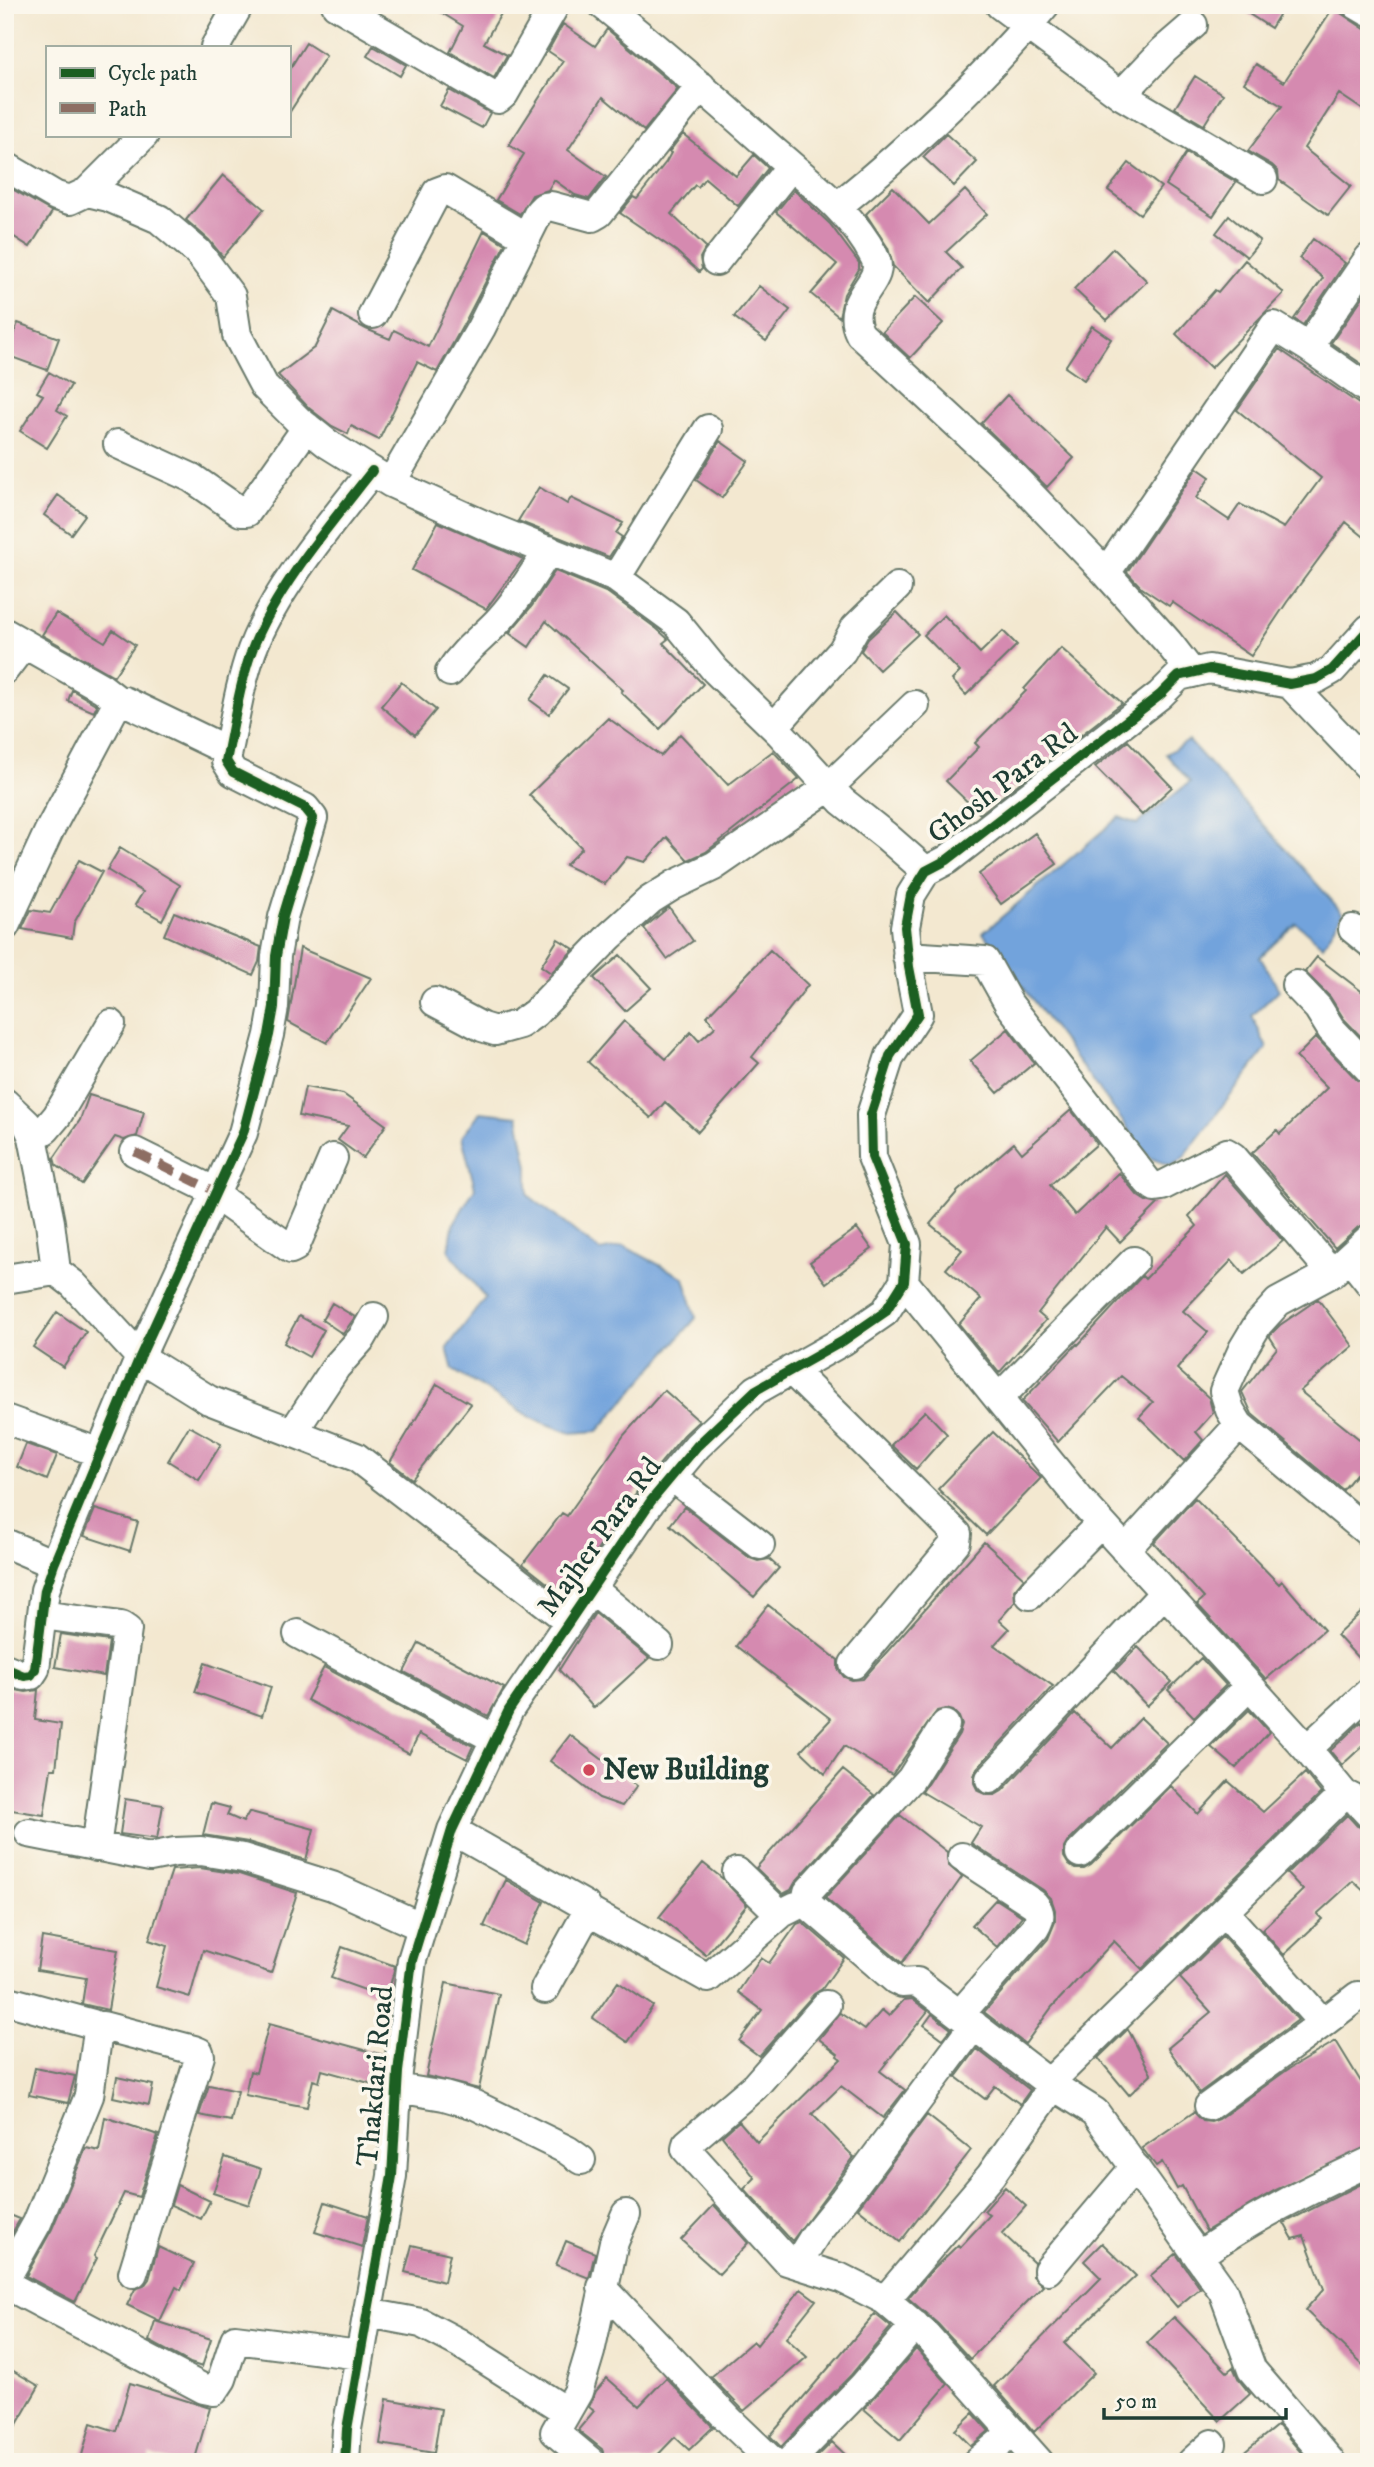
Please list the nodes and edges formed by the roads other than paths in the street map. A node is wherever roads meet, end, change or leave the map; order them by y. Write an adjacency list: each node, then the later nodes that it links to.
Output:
1 (239, 5): 10 (street)
2 (336, 5): 3 (street)
3 (555, 5)
4 (604, 5): 11 (street)
5 (1000, 5): 8 (street)
6 (1357, 5): 7 (street)
7 (1369, 12)
8 (1036, 16): 12 (street); 18 (street)
9 (1193, 25): 12 (street)
10 (216, 46)
11 (701, 86): 15 (street); 19 (street)
12 (1121, 95): 16 (street)
13 (143, 136): 17 (street)
14 (5, 166): 17 (street)
15 (791, 166): 18 (street); 21 (street)
16 (1263, 179)
17 (87, 192): 25 (street)
18 (838, 206): 30 (street)
19 (526, 237): 22 (street); 28 (street)
20 (1369, 258): 23 (street)
21 (716, 261)
22 (373, 314)
23 (1308, 347): 24 (street); 30 (street)
24 (1369, 390)
25 (307, 427): 27 (street); 28 (street)
26 (708, 429): 31 (street)
27 (118, 444)
28 (382, 477): 29 (street); 42 (street)
29 (549, 550): 31 (street); 36 (street)
30 (1106, 573): 37 (street)
31 (616, 578): 41 (street)
32 (897, 587): 41 (street)
33 (1369, 629): 38 (street)
34 (15, 639): 35 (street); 39 (street)
35 (5, 669)
36 (450, 672)
37 (1192, 673): 38 (street); 45 (street, Ghosh Para Rd)
38 (1290, 684): 43 (street)
39 (120, 702): 42 (street); 46 (street)
40 (915, 705): 44 (street)
41 (774, 727): 44 (street)
42 (228, 751): 57 (street)
43 (1369, 767)
44 (829, 787): 45 (street); 49 (street)
45 (926, 871): 47 (street, Ghosh Para Rd)
46 (5, 926)
47 (907, 957): 55 (street, Ghosh Para Rd); 58 (street)
48 (1296, 985): 51 (street)
49 (435, 1002)
50 (111, 1024): 53 (street)
51 (1369, 1069)
52 (5, 1103): 53 (street)
53 (33, 1137): 60 (street)
54 (135, 1152): 57 (street)
55 (872, 1157): 62 (street, Majher Para Rd)
56 (333, 1158): 57 (street)
57 (215, 1193): 65 (street)
58 (1350, 1257): 63 (street); 69 (street)
59 (1135, 1261): 67 (street)
60 (56, 1271): 61 (street); 65 (street)
61 (5, 1279)
62 (904, 1282): 66 (street, Majher Para Rd); 67 (street)
63 (1369, 1282)
64 (374, 1317): 70 (street)
65 (139, 1357): 70 (street); 71 (street)
66 (791, 1370): 72 (street, Majher Para Rd); 86 (street)
67 (999, 1398): 73 (street)
68 (5, 1419): 71 (street)
69 (1239, 1425): 74 (street); 77 (street)
70 (293, 1432): 83 (street)
71 (100, 1453): 78 (street)
72 (671, 1476): 76 (street); 79 (street, Majher Para Rd)
73 (1101, 1523): 77 (street); 81 (street)
74 (1369, 1533)
75 (5, 1544): 78 (street)
76 (760, 1545)
77 (1125, 1550): 80 (street)
78 (54, 1564): 82 (street)
79 (590, 1587): 83 (street, Majher Para Rd); 85 (street)
80 (1164, 1593): 88 (street); 94 (street)
81 (1030, 1595)
82 (42, 1615): 87 (street); 98 (street)
83 (569, 1621): 90 (street, Majher Para Rd)
84 (298, 1634): 92 (street)
85 (659, 1645)
86 (855, 1664)
87 (5, 1668)
88 (1248, 1687): 93 (street); 99 (street)
89 (1369, 1692): 93 (street)
90 (509, 1710): 92 (street, Thakdari Road)
91 (945, 1725): 102 (street)
92 (495, 1739): 96 (street, Thakdari Road)
93 (1307, 1749): 95 (street)
94 (990, 1779)
95 (1359, 1799): 104 (street)
96 (452, 1830): 103 (street); 106 (street, Thakdari Road)
97 (29, 1833): 98 (street)
98 (96, 1847): 106 (street)
99 (1080, 1853)
100 (962, 1857): 111 (street)
101 (737, 1872): 105 (street)
102 (806, 1897): 105 (street); 111 (street)
103 (588, 1911): 105 (street); 107 (street)
104 (1224, 1912): 112 (street); 114 (street)
105 (782, 1913)
106 (422, 1927): 115 (street, Thakdari Road)
107 (545, 1989)
108 (1365, 1997): 112 (street)
109 (5, 2000): 113 (street)
110 (826, 2005): 122 (street)
111 (967, 2020): 114 (street); 122 (street)
112 (1323, 2022): 116 (street)
113 (96, 2026): 124 (street); 125 (street)
114 (1049, 2083): 119 (street); 127 (street)
115 (397, 2088): 117 (street); 128 (street, Thakdari Road)
116 (1209, 2106)
117 (580, 2160)
118 (1369, 2162): 121 (street)
119 (1135, 2167): 121 (street); 123 (street)
120 (626, 2214): 126 (street)
121 (1198, 2256): 139 (street)
122 (797, 2264): 127 (street)
123 (1048, 2270)
124 (133, 2273)
125 (5, 2282): 130 (street)
126 (603, 2287): 131 (street); 135 (street)
127 (885, 2300): 129 (street)
128 (368, 2313): 130 (street, Thakdari Road); 131 (street)
129 (915, 2325): 132 (street); 136 (street)
130 (360, 2355): 133 (street, Thakdari Road)
131 (566, 2411): 134 (street)
132 (1013, 2432): 137 (street); 138 (street)
133 (345, 2462)
134 (591, 2462)
135 (773, 2462)
136 (789, 2462)
137 (977, 2462)
138 (1040, 2462)
139 (1331, 2462)

